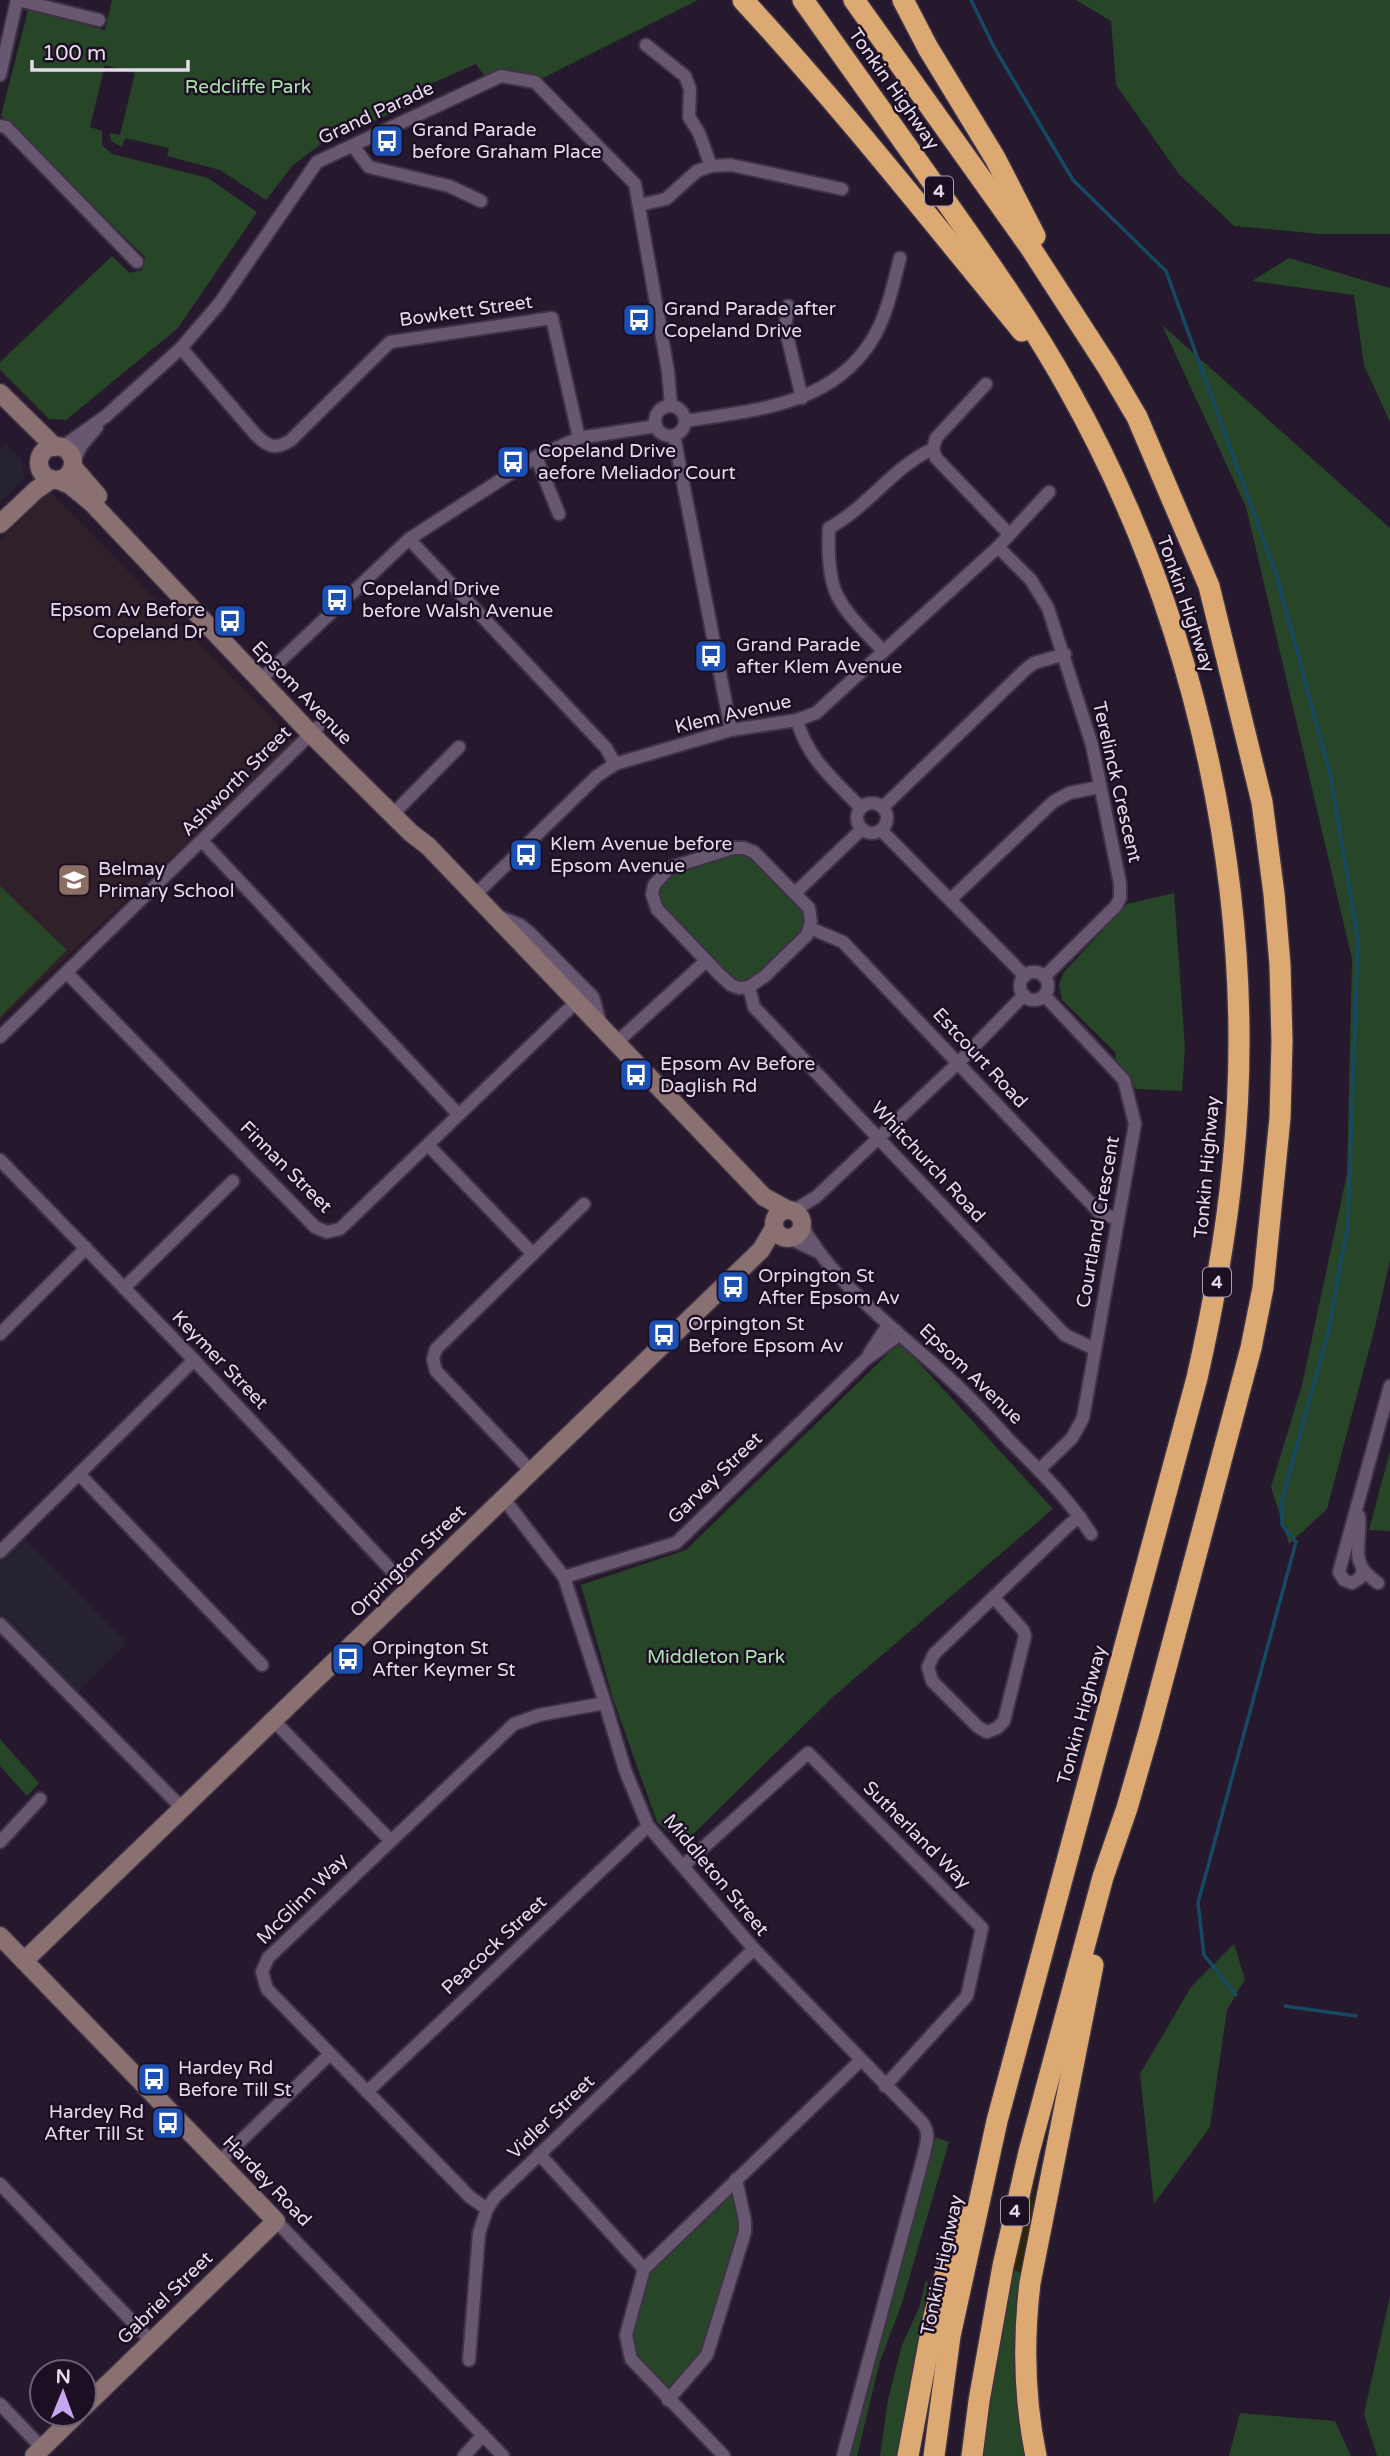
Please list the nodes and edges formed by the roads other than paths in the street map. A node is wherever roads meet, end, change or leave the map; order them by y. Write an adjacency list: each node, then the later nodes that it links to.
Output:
1 (18, 0): 6 (street); 8 (street)
2 (743, 0): 21 (highway)
3 (803, 0): 21 (highway, Tonkin Highway / 4)
4 (854, 0): 18 (highway, Tonkin Highway / 4)
5 (903, 0): 18 (highway)
6 (99, 20)
7 (646, 45): 11 (street)
8 (0, 75)
9 (0, 126): 16 (street)
10 (353, 146): 13 (street); 14 (street, Grand Parade); 19 (street, Grand Parade)
11 (711, 166): 12 (street); 14 (street)
12 (842, 189)
13 (481, 201)
14 (639, 205): 24 (street, Grand Parade)
15 (900, 258): 23 (street)
16 (137, 262)
17 (788, 306): 23 (street)
18 (1074, 313): 113 (highway, Tonkin Highway / 4)
19 (181, 348): 26 (street, Grand Parade); 30 (street, Bowkett Street)
20 (986, 384): 32 (street)
21 (1067, 386): 125 (highway, Tonkin Highway / 4)
22 (0, 393): 31 (street)
23 (802, 398): 27 (street)
24 (671, 407): 27 (street); 28 (street)
25 (0, 408): 34 (street)
26 (106, 416): 31 (street, Grand Parade); 35 (street, Grand Parade)
27 (685, 421): 29 (street)
28 (656, 426): 29 (street); 30 (street)
29 (674, 436): 49 (street)
30 (579, 438): 33 (street)
31 (59, 447): 34 (street); 35 (street)
32 (933, 449): 41 (street); 44 (street)
33 (536, 457): 39 (street); 42 (street)
34 (40, 462): 36 (street); 38 (street)
35 (73, 465): 36 (street); 46 (street, Epsom Avenue)
36 (55, 479): 40 (street); 46 (street, Epsom Avenue)
37 (1049, 492): 41 (street, Klem Avenue)
38 (0, 513)
39 (559, 513)
40 (0, 524)
41 (1009, 534): 43 (street, Klem Avenue)
42 (409, 539): 46 (street); 51 (street)
43 (998, 547): 44 (street, Klem Avenue); 45 (street, Terelinck Crescent)
44 (883, 651): 47 (street, Klem Avenue)
45 (1065, 654): 52 (street, Terelinck Crescent); 54 (street)
46 (264, 676): 48 (street, Epsom Avenue)
47 (797, 720): 49 (street, Klem Avenue); 53 (street)
48 (315, 730): 55 (street, Epsom Avenue); 58 (street, Ashworth Street)
49 (731, 730): 51 (street, Klem Avenue)
50 (459, 747): 55 (street)
51 (615, 764): 60 (street, Klem Avenue)
52 (1100, 787): 61 (street); 67 (street, Terelinck Crescent)
53 (860, 807): 54 (street); 56 (street)
54 (883, 807): 57 (street)
55 (396, 812): 60 (street, Epsom Avenue)
56 (862, 829): 57 (street); 59 (street)
57 (881, 830): 61 (street)
58 (202, 841): 65 (street, Ashworth Street); 76 (street)
59 (795, 893): 63 (street); 64 (street)
60 (475, 895): 62 (street, Epsom Avenue)
61 (951, 900): 66 (street)
62 (492, 913): 71 (street, Epsom Avenue); 72 (street)
63 (810, 928): 68 (street); 75 (street, Estcourt Road)
64 (706, 961): 68 (street); 74 (street)
65 (66, 973): 73 (street, Ashworth Street); 78 (street, Finnan Street)
66 (1025, 976): 67 (street); 69 (street)
67 (1044, 977): 70 (street)
68 (749, 987): 77 (street, Whitchurch Road)
69 (1024, 995): 70 (street); 75 (street)
70 (1044, 995): 82 (street, Courtland Crescent)
71 (577, 1001): 72 (street, Epsom Avenue); 76 (street, Finnan Street)
72 (601, 1027): 74 (street, Epsom Avenue)
73 (0, 1037)
74 (616, 1043): 83 (street, Epsom Avenue)
75 (959, 1062): 77 (street); 82 (street, Estcourt Road)
76 (458, 1114): 78 (street, Finnan Street)
77 (878, 1137): 83 (street); 90 (street, Whitchurch Road)
78 (428, 1144): 85 (street)
79 (0, 1160): 84 (street, Keymer Street)
80 (233, 1181): 86 (street)
81 (584, 1203): 85 (street)
82 (1118, 1219): 90 (street, Courtland Crescent)
83 (788, 1224): 87 (street, Epsom Avenue); 95 (street, Orpington Street)
84 (86, 1248): 86 (street, Keymer Street); 88 (street)
85 (533, 1254): 95 (street)
86 (124, 1288): 91 (street, Keymer Street)
87 (888, 1325): 89 (street, Epsom Avenue); 92 (street, Garvey Street)
88 (0, 1334)
89 (900, 1335): 92 (street, Garvey Street); 94 (street, Epsom Avenue)
90 (1095, 1349): 94 (street, Courtland Crescent)
91 (194, 1360): 96 (street); 105 (street, Keymer Street)
92 (865, 1360): 103 (street, Garvey Street)
93 (1390, 1386): 98 (street)
94 (1040, 1470): 99 (street, Epsom Avenue)
95 (532, 1472): 97 (street, Orpington Street)
96 (79, 1474): 101 (street); 108 (street)
97 (504, 1499): 103 (street, Middleton Street); 105 (street, Orpington Street)
98 (1359, 1506): 102 (street); 102 (street)
99 (1080, 1517): 100 (street, Epsom Avenue); 106 (street)
100 (1091, 1534)
101 (0, 1552)
102 (1363, 1570): 104 (street)
103 (564, 1577): 109 (street, Middleton Street)
104 (1378, 1583)
105 (409, 1590): 110 (street, Orpington Street)
106 (994, 1598): 106 (street)
107 (0, 1624): 112 (street)
108 (262, 1665)
109 (606, 1703): 114 (street, Middleton Street); 115 (street, McGlinn Way)
110 (274, 1721): 112 (street, Orpington Street); 115 (street)
111 (40, 1798): 116 (street)
112 (182, 1808): 120 (street, Orpington Street)
113 (1127, 1808): 147 (highway, Tonkin Highway / 4); 148 (highway)
114 (648, 1826): 117 (street, Middleton Street); 124 (street, Peacock Street)
115 (390, 1840): 121 (street, McGlinn Way)
116 (0, 1842)
117 (683, 1866): 119 (street, Middleton Street); 123 (street, Sutherland Way)
118 (0, 1936): 120 (street, Hardey Road)
119 (754, 1949): 122 (street, Middleton Street); 126 (street, Vidler Street)
120 (24, 1961): 127 (street, Hardey Road)
121 (330, 2054): 124 (street, McGlinn Way); 127 (street)
122 (861, 2060): 123 (street, Middleton Street); 128 (street)
123 (885, 2086): 145 (street, Middleton Street)
124 (367, 2092): 130 (street, McGlinn Way)
125 (997, 2121): 140 (highway, Tonkin Highway / 4); 146 (highway)
126 (539, 2154): 130 (street, Vidler Street); 132 (street)
127 (219, 2162): 131 (street, Hardey Road)
128 (736, 2179): 132 (street); 136 (street)
129 (0, 2185): 133 (street)
130 (487, 2208): 134 (street, Vidler Street)
131 (276, 2221): 133 (street, Gabriel Street); 139 (street, Hardey Road)
132 (644, 2269): 136 (street)
133 (151, 2341): 135 (street, Gabriel Street)
134 (469, 2360)
135 (98, 2393)
136 (668, 2400): 144 (street)
137 (0, 2404): 141 (street)
138 (63, 2428): 141 (street)
139 (483, 2435): 142 (street); 143 (street, Hardey Road)
140 (934, 2451)
141 (38, 2452)
142 (464, 2456)
143 (503, 2456)
144 (724, 2456)
145 (843, 2456)
146 (908, 2456)
147 (972, 2456)
148 (1036, 2456)

